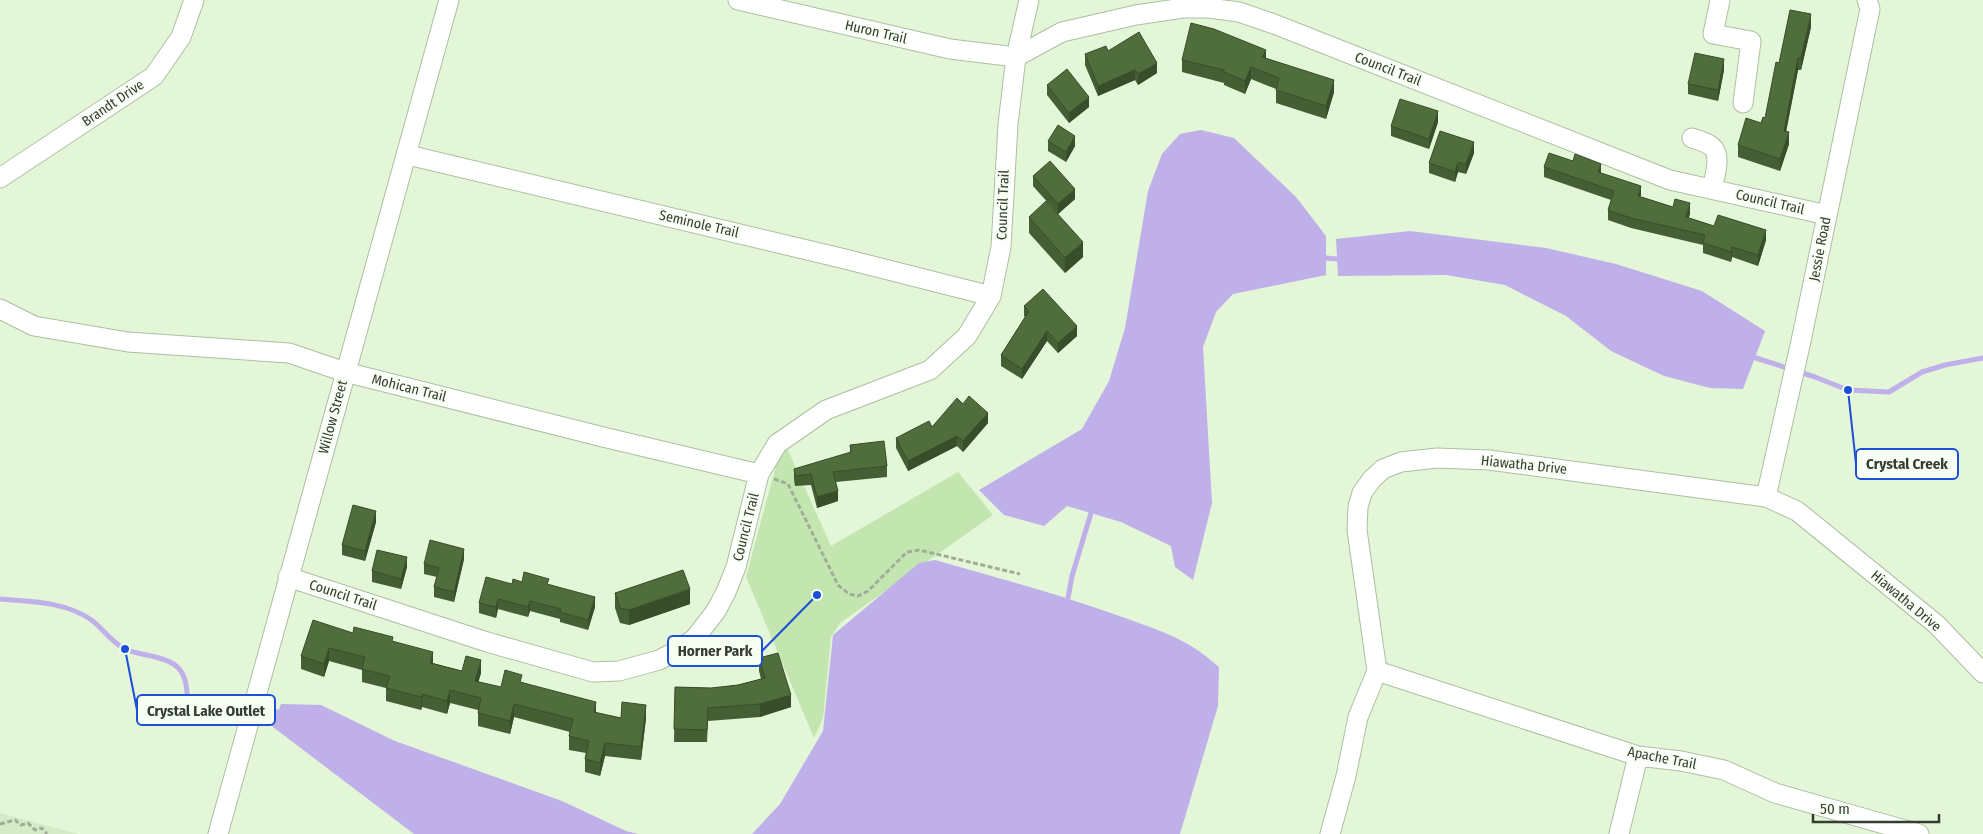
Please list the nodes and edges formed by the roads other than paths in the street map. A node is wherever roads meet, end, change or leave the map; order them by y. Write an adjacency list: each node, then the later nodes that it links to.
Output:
1 (194, 0): 11 (street, Brandt Drive)
2 (449, 0): 10 (street, Willow Street)
3 (738, 0): 7 (street, Huron Trail)
4 (1029, 0): 7 (street)
5 (1720, 0): 8 (street)
6 (1867, 0): 13 (street, Jessie Road)
7 (1016, 57): 12 (street, Council Trail); 14 (street, Council Trail)
8 (1743, 103)
9 (1692, 138): 12 (street)
10 (408, 155): 14 (street, Seminole Trail); 16 (street, Willow Street)
11 (0, 178)
12 (1712, 189): 13 (street, Council Trail)
13 (1827, 215): 18 (street, Jessie Road)
14 (991, 296): 17 (street, Council Trail)
15 (0, 309): 16 (street, Mohican Trail)
16 (345, 372): 17 (street, Mohican Trail); 19 (street, Willow Street)
17 (759, 474): 19 (street, Council Trail)
18 (1766, 498): 20 (street, Hiawatha Drive); 21 (street, Hiawatha Drive)
19 (288, 578): 23 (street, Willow Street)
20 (1377, 672): 22 (street, Apache Trail); 24 (street)
21 (1983, 673)
22 (1638, 756): 25 (street); 26 (street, Apache Trail)
23 (218, 834)
24 (1330, 834)
25 (1620, 834)
26 (1919, 834)

